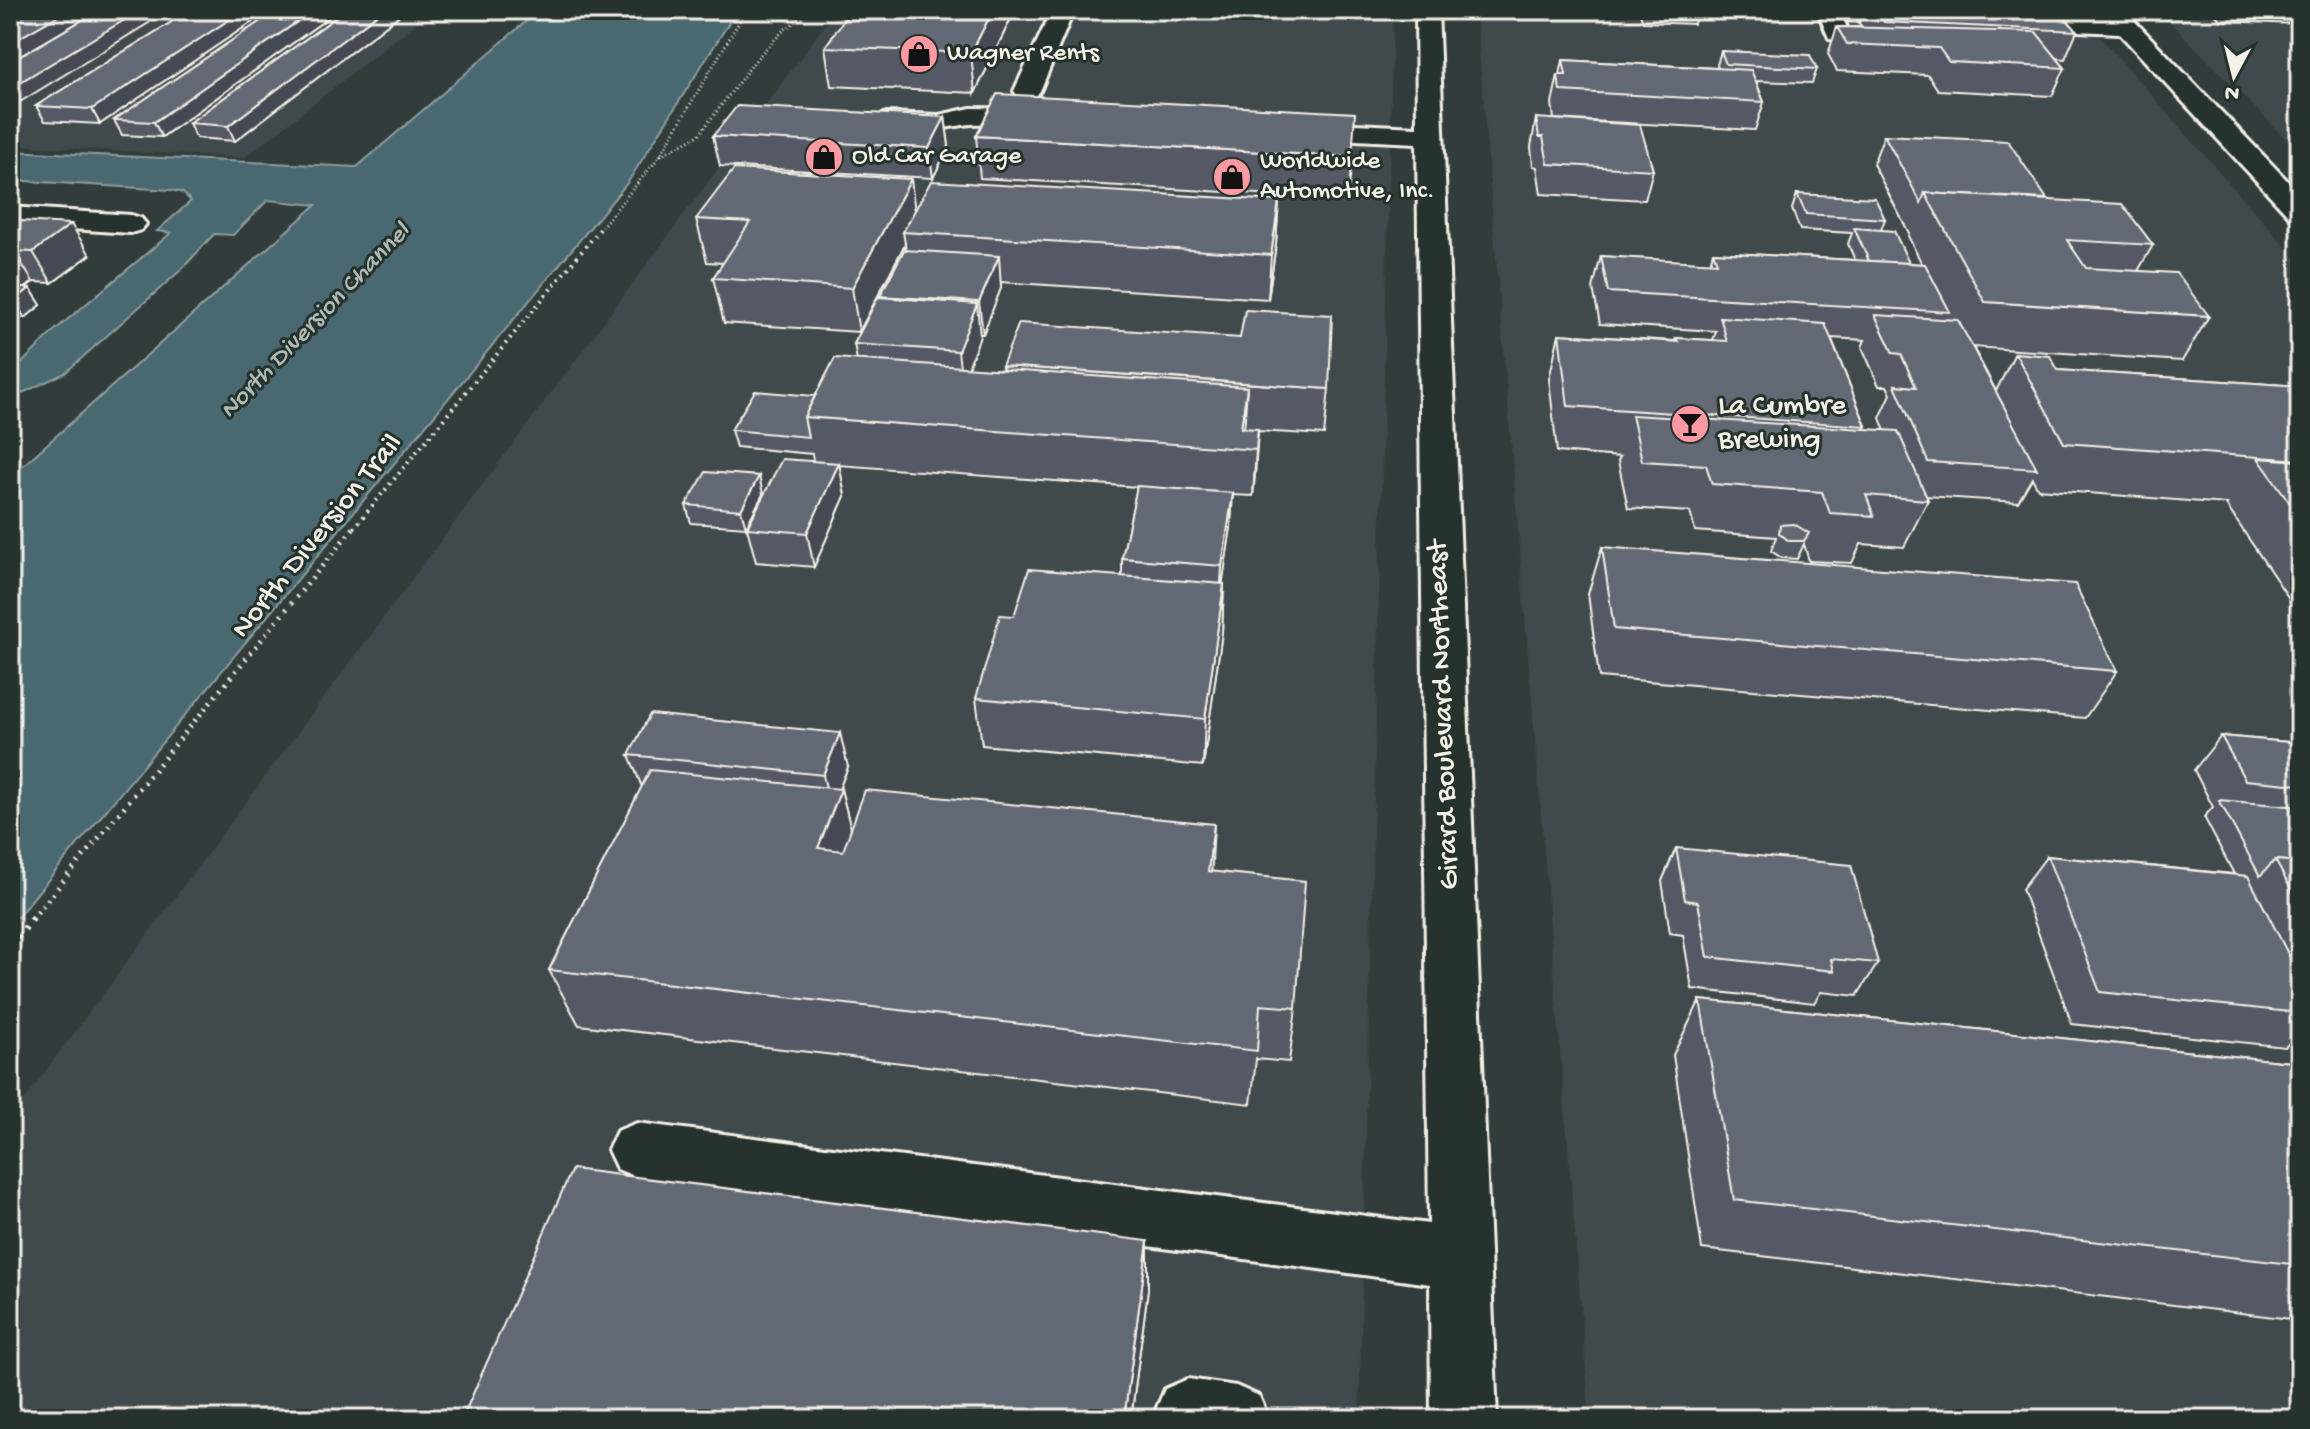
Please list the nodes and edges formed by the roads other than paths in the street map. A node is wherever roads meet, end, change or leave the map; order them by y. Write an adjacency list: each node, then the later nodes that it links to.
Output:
1 (1063, 10): 9 (street)
2 (1427, 10): 13 (street, Girard Boulevard Northeast)
3 (1936, 17): 7 (street)
4 (2118, 18): 6 (street); 14 (street)
5 (1982, 20): 6 (street)
6 (2075, 24): 8 (street)
7 (1841, 38)
8 (2096, 47)
9 (1027, 91)
10 (1070, 118): 11 (street)
11 (859, 119)
12 (1274, 128): 13 (street)
13 (1430, 136): 18 (street, Girard Boulevard Northeast)
14 (2300, 211)
15 (10, 216): 16 (street)
16 (131, 224)
17 (637, 1150): 18 (street)
18 (1460, 1258): 19 (street, Girard Boulevard Northeast)
19 (1464, 1419)

